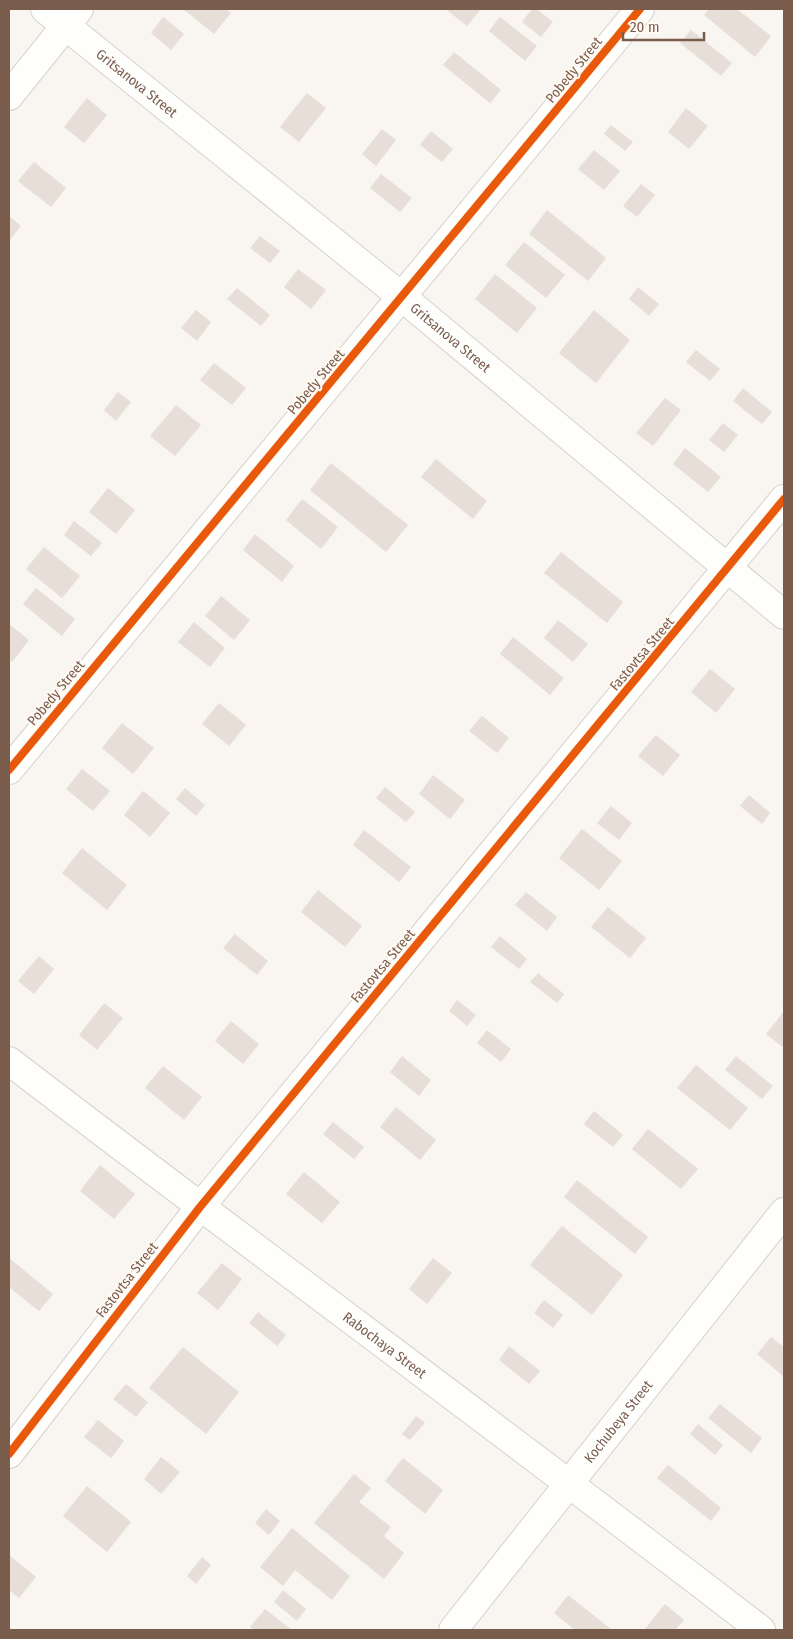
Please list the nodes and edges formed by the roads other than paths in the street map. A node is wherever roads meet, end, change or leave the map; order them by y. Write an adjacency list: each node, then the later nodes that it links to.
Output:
1 (640, 9): 4 (street, Pobedy Street)
2 (63, 14): 3 (street); 4 (street, Gritsanova Street)
3 (9, 96)
4 (402, 298): 6 (street, Gritsanova Street); 8 (street, Pobedy Street)
5 (784, 499): 6 (street, Fastovtsa Street)
6 (728, 570): 7 (street, Gritsanova Street); 10 (street, Fastovtsa Street)
7 (784, 615)
8 (9, 770)
9 (9, 1060): 10 (street, Rabochaya Street)
10 (200, 1207): 12 (street, Fastovtsa Street); 13 (street, Rabochaya Street)
11 (784, 1212): 13 (street, Kochubeya Street)
12 (9, 1454)
13 (569, 1482): 14 (street, Kochubeya Street); 15 (street, Rabochaya Street)
14 (453, 1630)
15 (761, 1630)

